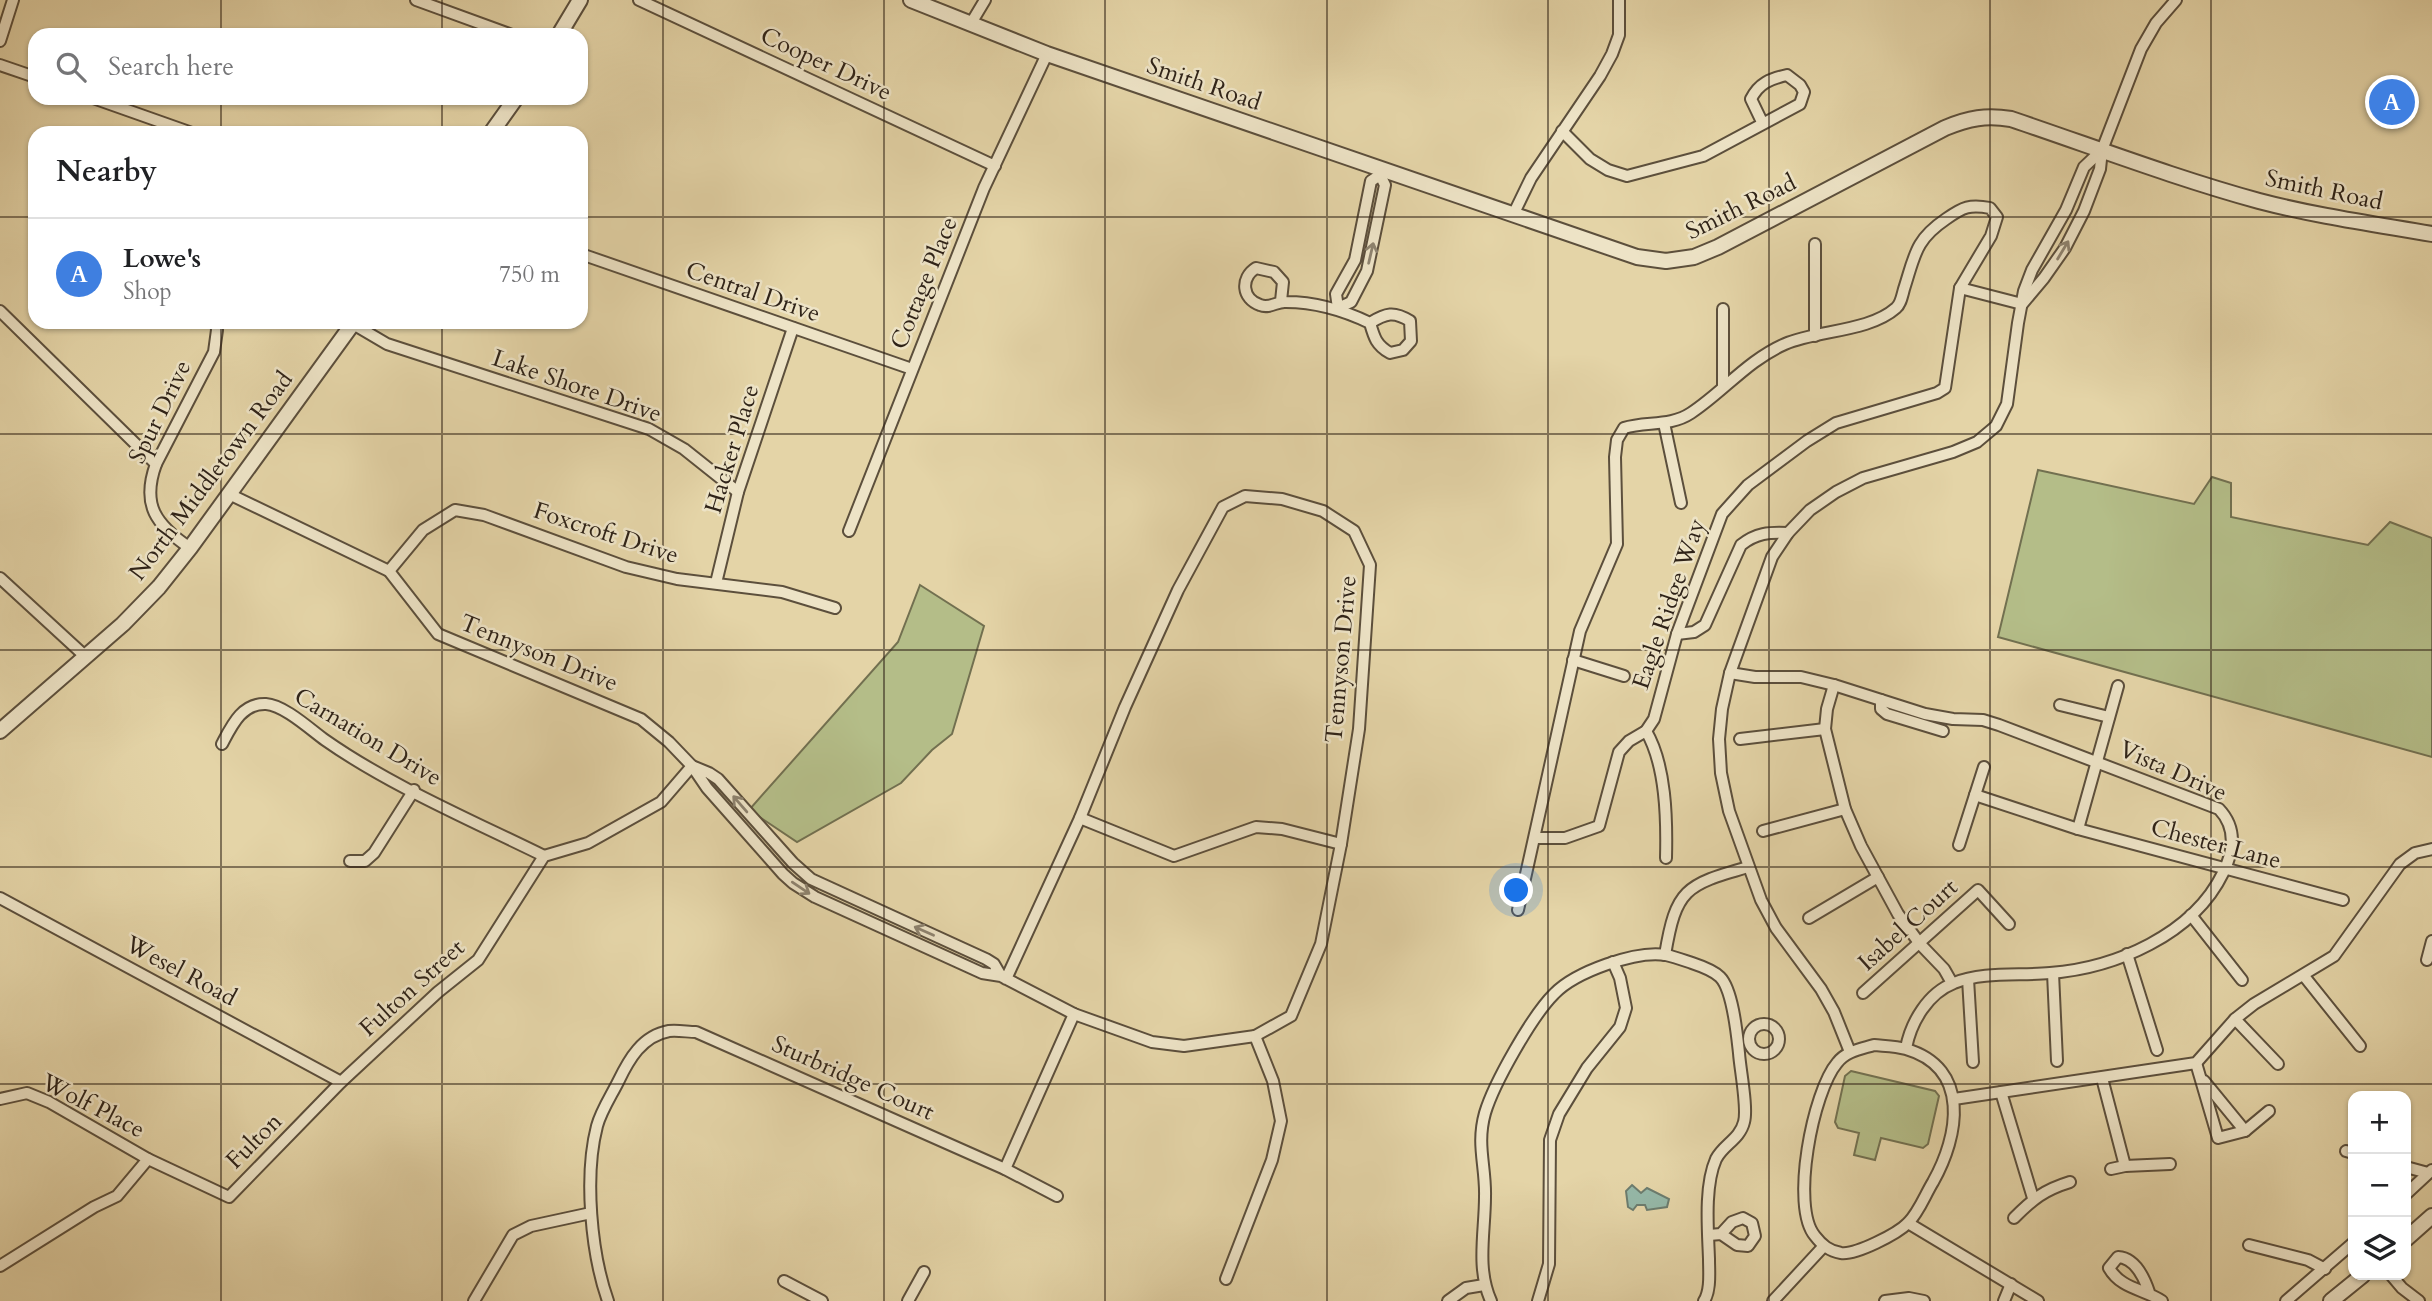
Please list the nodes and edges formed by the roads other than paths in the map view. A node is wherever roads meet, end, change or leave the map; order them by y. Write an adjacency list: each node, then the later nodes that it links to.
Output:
1 (13, 0): 12 (street)
2 (416, 0): 10 (street)
3 (580, 0): 11 (street)
4 (639, 0): 23 (street, Cooper Drive)
5 (911, 0): 9 (street, Smith Road)
6 (985, 0): 9 (street)
7 (1619, 0): 21 (street)
8 (2176, 0): 22 (street)
9 (970, 25): 13 (street, Smith Road)
10 (493, 28)
11 (563, 28)
12 (0, 41)
13 (1046, 54): 23 (street, Cottage Place); 24 (street, Smith Road)
14 (0, 65): 15 (street)
15 (28, 75)
16 (109, 105): 19 (street)
17 (511, 105): 20 (street)
18 (1763, 124): 18 (street); 21 (street)
19 (157, 126)
20 (496, 126)
21 (1562, 131): 25 (street)
22 (2102, 149): 25 (street, Smith Road); 28 (street, Smith Road); 33 (street); 33 (street, one-way to 22)
23 (995, 166): 43 (street, Cottage Place)
24 (1380, 172): 25 (street, Smith Road); 26 (street); 27 (street)
25 (1514, 213)
26 (1364, 214): 27 (street); 34 (street)
27 (1377, 218): 34 (street, one-way to 27)
28 (2432, 234)
29 (1815, 244): 42 (street)
30 (588, 256): 38 (street, Central Drive)
31 (1960, 288): 33 (street); 42 (street, Eagle Ridge Way); 57 (street, Eagle Ridge Way)
32 (1281, 301): 34 (street)
33 (2022, 304): 51 (street)
34 (1338, 308): 37 (street)
35 (1723, 309): 44 (street)
36 (0, 311): 46 (street)
37 (1370, 323)
38 (793, 328): 43 (street, Central Drive); 47 (street, Hacker Place)
39 (217, 329): 46 (street, Spur Drive)
40 (350, 329): 48 (street, North Middletown Road)
41 (363, 329): 47 (street, Lake Shore Drive)
42 (1815, 336): 44 (street, Eagle Ridge Way)
43 (912, 369): 50 (street, Cottage Place)
44 (1723, 387): 45 (street, Eagle Ridge Way)
45 (1664, 423): 49 (street); 59 (street, Eagle Ridge Way)
46 (156, 464): 52 (street, Spur Drive)
47 (738, 492): 55 (street, Hacker Place)
48 (229, 494): 52 (street, North Middletown Road); 53 (street, Tennyson Drive)
49 (1681, 503)
50 (849, 531)
51 (1788, 533): 57 (street); 60 (street)
52 (190, 548): 58 (street, North Middletown Road)
53 (389, 571): 55 (street, Foxcroft Drive); 74 (street, Tennyson Drive)
54 (0, 578): 58 (street)
55 (716, 583): 56 (street, Foxcroft Drive)
56 (835, 608)
57 (1677, 634): 69 (street, Eagle Ridge Way)
58 (86, 657): 68 (street, North Middletown Road)
59 (1573, 660): 61 (street); 82 (street, Eagle Ridge Way)
60 (1730, 673): 62 (street, Vista Drive); 89 (street)
61 (1623, 676)
62 (1833, 685): 64 (street, Vista Drive); 67 (street)
63 (2118, 686): 66 (street)
64 (1881, 700): 70 (street); 73 (street, Vista Drive)
65 (2060, 705): 66 (street)
66 (2109, 717): 73 (street)
67 (1825, 729): 71 (street); 78 (street)
68 (0, 731)
69 (1646, 731): 82 (street, Eagle Ridge Way); 87 (street)
70 (1943, 731)
71 (1740, 739)
72 (222, 744): 76 (street, Carnation Drive)
73 (2098, 762): 80 (street); 90 (street, Vista Drive)
74 (692, 766): 86 (street); 106 (street, Tennyson Drive)
75 (1984, 767): 77 (street)
76 (414, 790): 86 (street, Carnation Drive); 88 (street)
77 (1975, 795): 80 (street, Chester Lane); 84 (street)
78 (1845, 809): 81 (street); 91 (street)
79 (1080, 818): 83 (street); 83 (street, Tennyson Drive); 106 (street, Tennyson Drive)
80 (2078, 829): 90 (street, Chester Lane)
81 (1763, 831)
82 (1535, 838): 94 (street)
83 (1341, 844): 113 (street, Tennyson Drive)
84 (1959, 845)
85 (2432, 849): 105 (street)
86 (544, 856): 126 (street, Fulton Street)
87 (1666, 858)
88 (350, 861)
89 (1748, 867): 101 (street); 119 (street)
90 (2225, 868): 93 (street, Chester Lane); 95 (street, Vista Drive)
91 (1878, 877): 96 (street); 99 (street)
92 (0, 898): 126 (street, Wesel Road)
93 (2343, 900)
94 (1518, 910)
95 (2191, 915): 100 (street, Vista Drive); 108 (street)
96 (1809, 918)
97 (2009, 924): 99 (street, Isabel Court)
98 (2432, 942): 102 (street)
99 (1920, 944): 109 (street); 110 (street, Isabel Court)
100 (2127, 954): 104 (street, Vista Drive); 118 (street)
101 (1665, 955): 103 (street); 115 (street)
102 (2427, 960)
103 (1613, 962): 161 (street); 169 (street)
104 (2053, 973): 107 (street, Vista Drive); 120 (street)
105 (2304, 976): 112 (street); 116 (street)
106 (1004, 977): 111 (street, Tennyson Drive)
107 (1968, 979): 109 (street, Vista Drive); 121 (street)
108 (2242, 980)
109 (1952, 983): 117 (street, Vista Drive)
110 (1863, 993)
111 (1074, 1014): 113 (street, Tennyson Drive); 136 (street)
112 (2235, 1019): 122 (street); 123 (street)
113 (1255, 1036): 156 (street)
114 (1750, 1042): 115 (street)
115 (1738, 1045): 148 (street)
116 (2360, 1046)
117 (1906, 1048): 119 (street); 129 (street)
118 (2157, 1050)
119 (1850, 1052): 151 (street)
120 (2057, 1061)
121 (1973, 1062)
122 (2196, 1063): 124 (street); 125 (street)
123 (2278, 1064)
124 (2200, 1076): 131 (street); 131 (street)
125 (2102, 1078): 127 (street); 134 (street)
126 (341, 1082): 132 (street, Fulton)
127 (2001, 1092): 129 (street); 142 (street)
128 (0, 1099): 132 (street, Wolf Place)
129 (1954, 1099): 146 (street)
130 (2269, 1111): 131 (street)
131 (2245, 1131)
132 (148, 1159): 153 (street, Wolf Place)
133 (2170, 1164): 134 (street)
134 (2125, 1166): 137 (street)
135 (2411, 1168): 138 (street)
136 (1005, 1169): 141 (street, Sturbridge Court); 143 (street, Sturbridge Court)
137 (2111, 1169)
138 (2430, 1172): 140 (street)
139 (2070, 1182): 142 (street)
140 (2411, 1189)
141 (1057, 1196)
142 (2033, 1198): 145 (street)
143 (592, 1213): 163 (street); 164 (street)
144 (2432, 1216): 149 (street)
145 (2014, 1218)
146 (1909, 1223): 151 (street); 160 (street)
147 (1721, 1234): 148 (street)
148 (1709, 1235): 170 (street)
149 (2411, 1235)
150 (2249, 1245): 154 (street)
151 (1823, 1247): 171 (street)
152 (2348, 1248): 154 (street)
153 (0, 1266)
154 (2325, 1269): 177 (street)
155 (923, 1272): 166 (street)
156 (1226, 1279)
157 (2357, 1280): 178 (street)
158 (2395, 1280): 179 (street)
159 (784, 1281): 165 (street)
160 (2011, 1284): 174 (street); 175 (street)
161 (1484, 1286): 167 (street); 168 (street)
162 (2149, 1292): 176 (street)
163 (474, 1301)
164 (608, 1301)
165 (822, 1301)
166 (908, 1301)
167 (1448, 1301)
168 (1491, 1301)
169 (1538, 1301)
170 (1704, 1301)
171 (1773, 1301)
172 (1887, 1301): 173 (street)
173 (1924, 1301)
174 (2004, 1301)
175 (2038, 1301)
176 (2162, 1301)
177 (2286, 1301)
178 (2331, 1301)
179 (2419, 1301)

